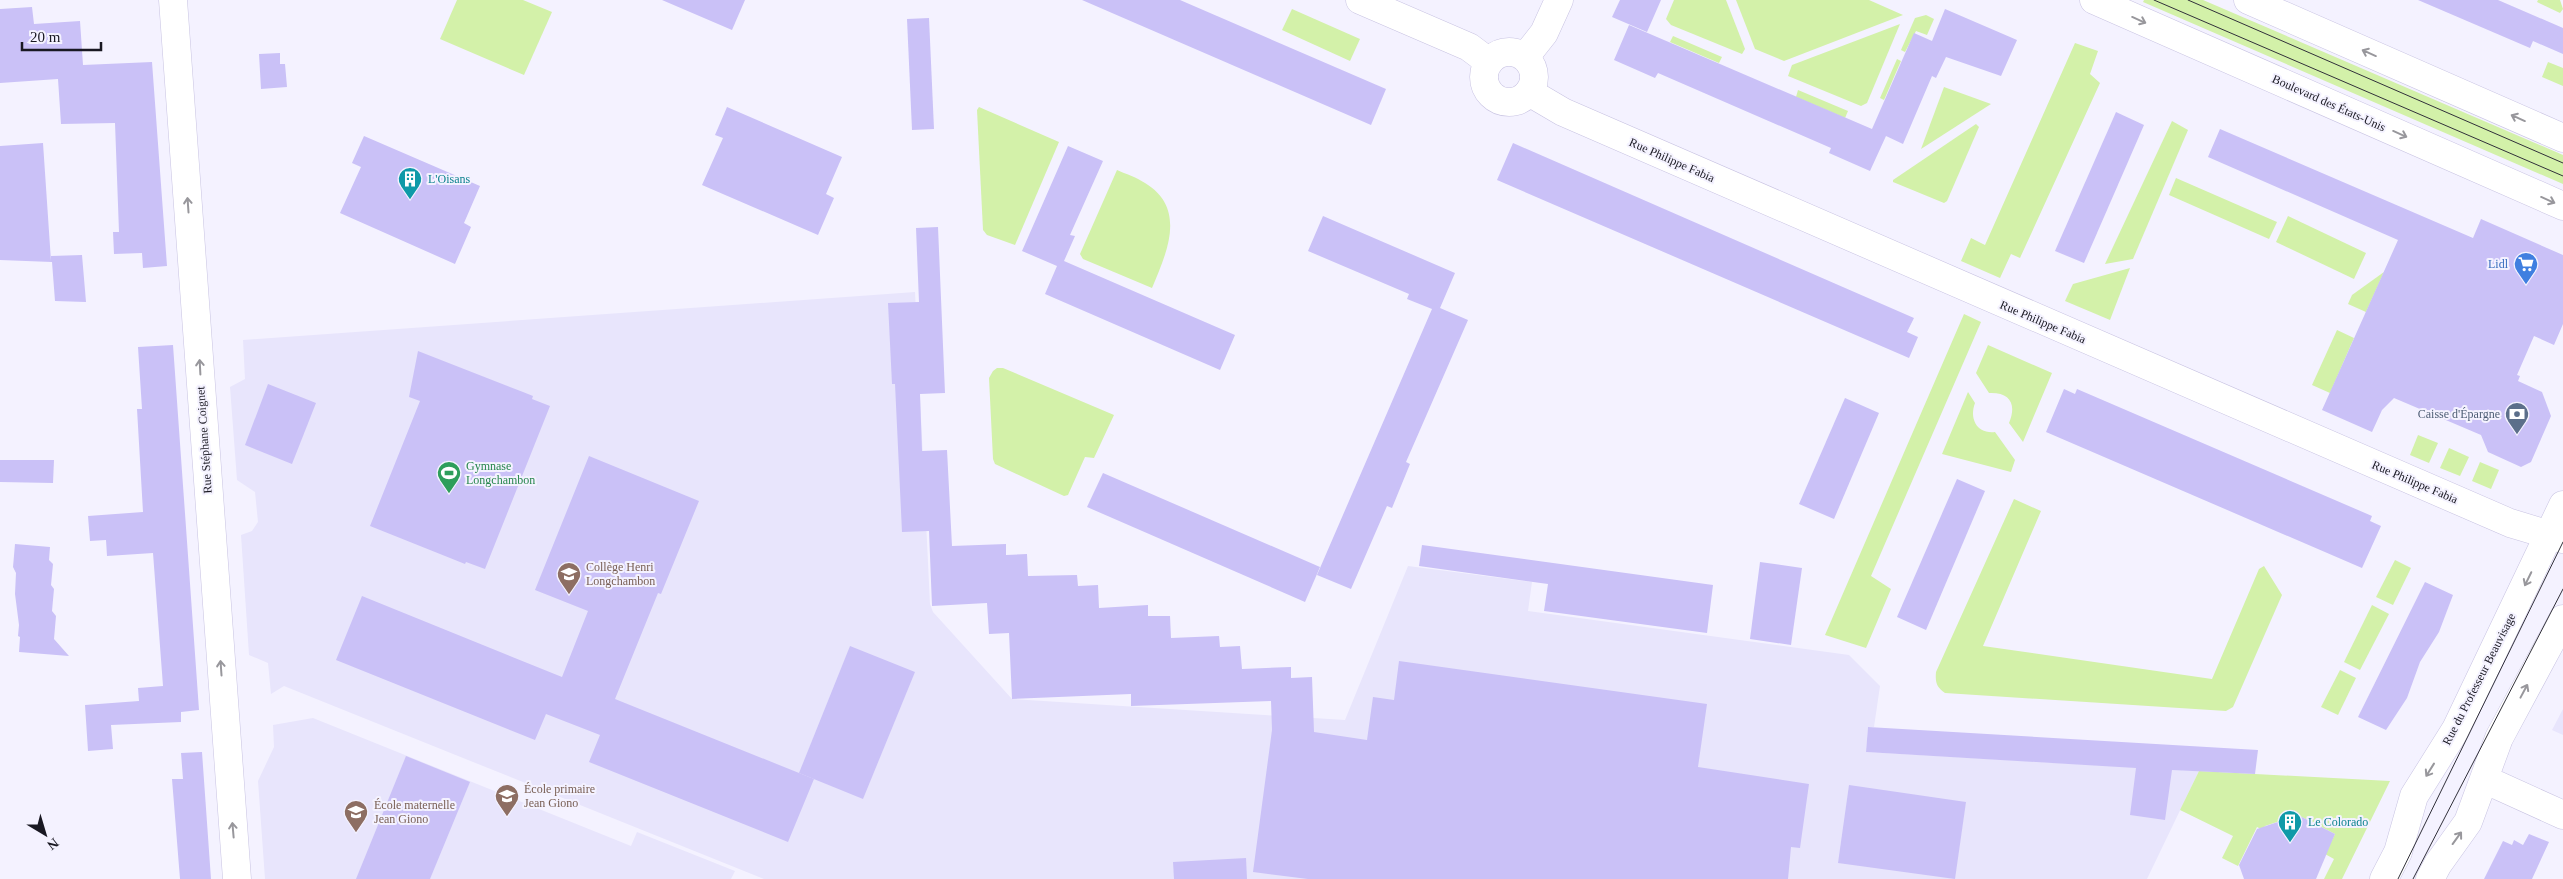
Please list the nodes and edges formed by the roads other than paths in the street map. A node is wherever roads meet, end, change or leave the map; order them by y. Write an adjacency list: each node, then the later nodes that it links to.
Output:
1 (173, 0): 16 (street, Rue Stéphane Coignet, one-way to 1)
2 (1360, 0): 7 (street)
3 (1559, 0): 6 (street)
4 (2094, 0): 10 (street, Boulevard des États-Unis, one-way to 10)
5 (2248, 0): 9 (street, one-way to 5)
6 (1525, 57): 7 (street); 8 (street)
7 (1489, 62): 8 (street)
8 (1529, 92): 12 (street, Rue Philippe Fabia)
9 (2563, 138)
10 (2563, 206)
11 (2563, 505): 12 (street, Rue du Professeur Beauvisage)
12 (2556, 537): 17 (street, Rue du Professeur Beauvisage, one-way to 17)
13 (2563, 619): 14 (street, one-way to 13)
14 (2482, 783): 15 (street); 18 (street, one-way to 14)
15 (2563, 815)
16 (237, 879)
17 (2384, 879)
18 (2430, 879)

